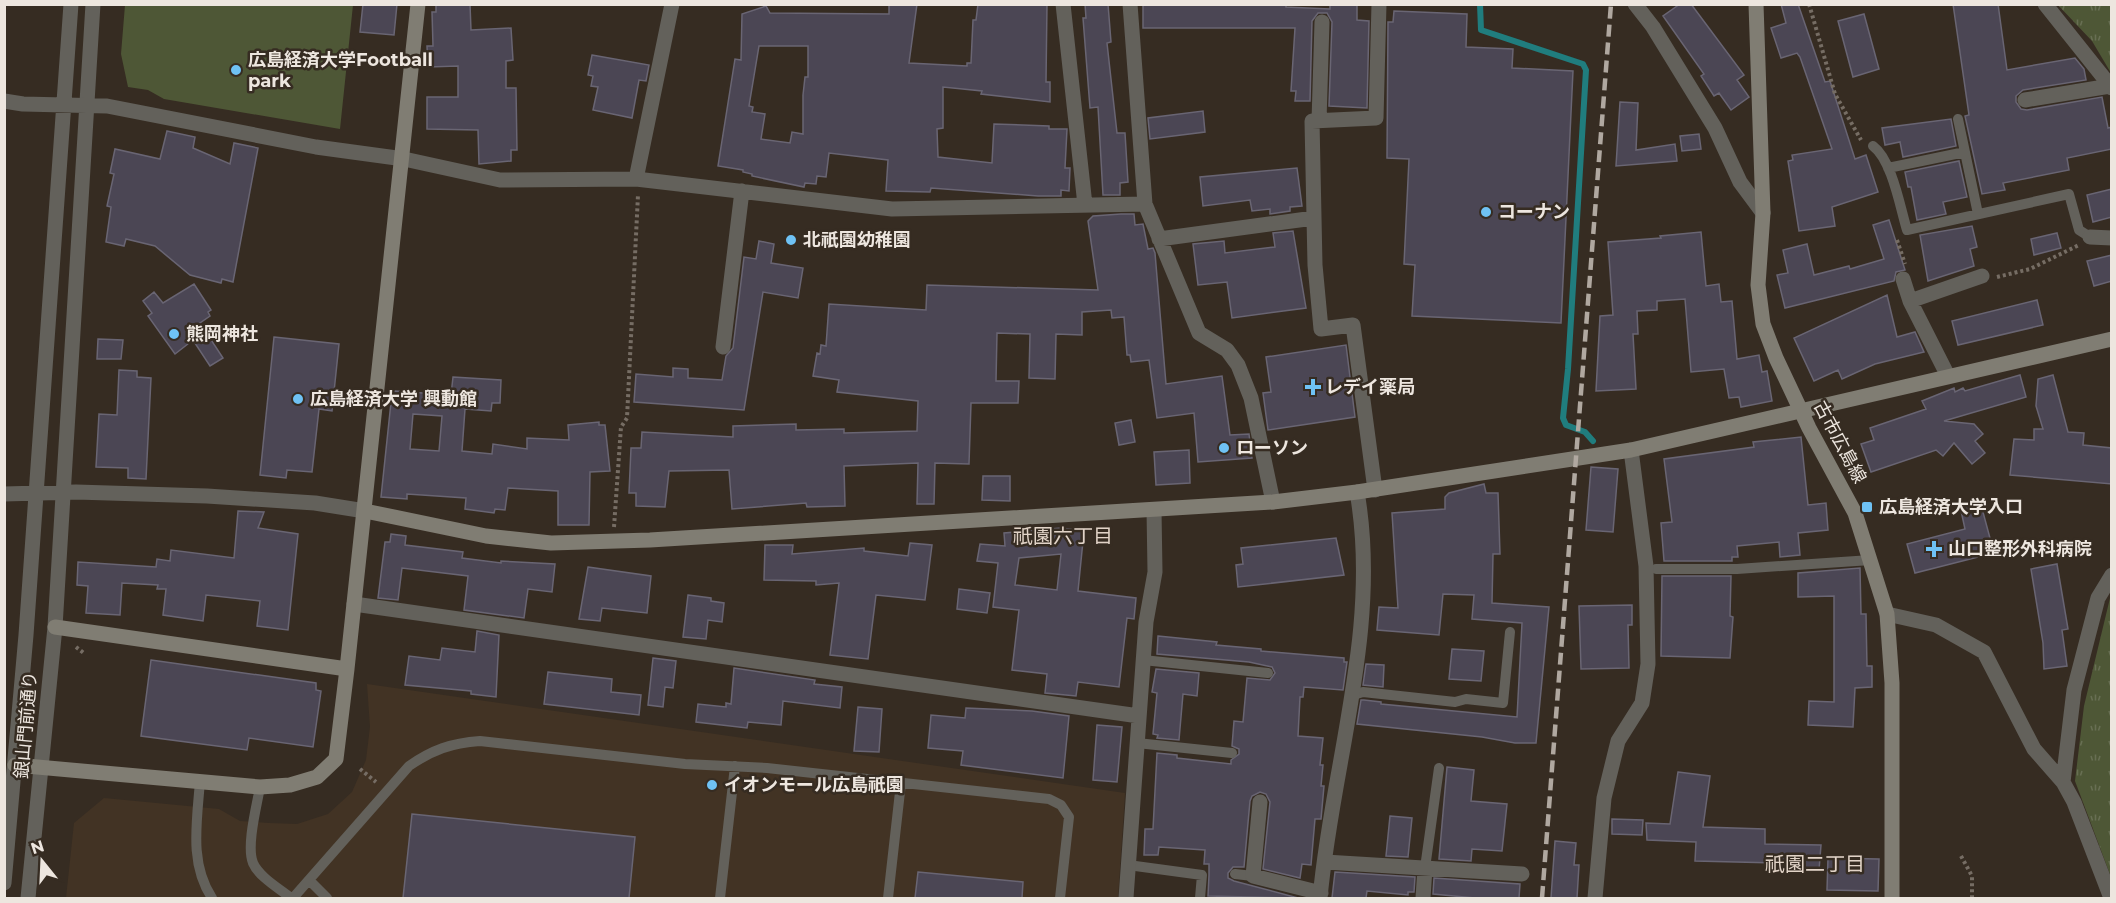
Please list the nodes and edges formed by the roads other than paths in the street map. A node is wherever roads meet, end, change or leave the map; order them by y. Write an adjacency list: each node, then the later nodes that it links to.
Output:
1 (71, 4): 15 (street)
2 (93, 4): 16 (street, 銀山門前通り)
3 (418, 4): 21 (street)
4 (672, 4): 23 (street)
5 (1063, 4): 26 (street)
6 (1130, 4): 25 (street)
7 (1379, 4): 18 (street)
8 (1635, 4): 27 (street)
9 (1756, 4): 27 (street, 古市広島線)
10 (2045, 4): 12 (street)
11 (1322, 22): 18 (street)
12 (2111, 87): 13 (street)
13 (2025, 100)
14 (4, 101): 15 (street)
15 (64, 105): 16 (street); 45 (street)
16 (87, 105): 21 (street); 42 (street, 銀山門前通り)
17 (1958, 118): 20 (lane)
18 (1319, 121): 29 (street)
19 (1873, 146): 22 (lane)
20 (1965, 152): 22 (lane); 28 (lane)
21 (404, 159): 23 (street); 48 (street)
22 (1888, 168): 28 (lane)
23 (638, 179): 24 (street)
24 (742, 191): 26 (street); 37 (street)
25 (1145, 204): 26 (street); 32 (street)
26 (1085, 205)
27 (1763, 213): 39 (street, 古市広島線)
28 (1978, 214): 30 (lane)
29 (1314, 218): 32 (street); 41 (street)
30 (2090, 237): 31 (street)
31 (2112, 238)
32 (1160, 239): 46 (street)
33 (1982, 276): 35 (street)
34 (1903, 279): 35 (street)
35 (1910, 300): 38 (street)
36 (2112, 339): 38 (street)
37 (723, 347)
38 (1948, 376): 39 (street)
39 (1800, 410): 40 (street); 49 (street, 古市広島線)
40 (1631, 450): 41 (street); 91 (street)
41 (1375, 490): 43 (street)
42 (64, 492): 45 (street); 48 (street); 54 (street, 銀山門前通り)
43 (1357, 492): 46 (street); 59 (street)
44 (4, 494): 45 (street)
45 (36, 494): 63 (street)
46 (1273, 502): 47 (street)
47 (1154, 510): 48 (street); 56 (street)
48 (365, 511): 52 (street)
49 (1871, 560): 50 (lane); 53 (street, 古市広島線)
50 (1656, 569)
51 (2112, 575): 68 (street)
52 (354, 604): 57 (street); 60 (street)
53 (1887, 614): 68 (street); 92 (street, 古市広島線)
54 (55, 627): 57 (street); 65 (street, 銀山門前通り)
55 (1510, 632): 59 (lane)
56 (1143, 660): 58 (lane); 60 (street)
57 (347, 669): 70 (street)
58 (1268, 673)
59 (1350, 696): 72 (street)
60 (1139, 716): 61 (street)
61 (1137, 743): 62 (lane); 73 (street)
62 (1232, 753)
63 (10, 764): 65 (street); 79 (street)
64 (735, 766): 69 (lane); 78 (lane); 85 (lane)
65 (42, 767): 67 (street); 81 (street, 銀山門前通り)
66 (1438, 768): 74 (lane)
67 (200, 782): 70 (street); 82 (lane)
68 (2063, 782): 93 (street)
69 (901, 783): 86 (lane); 87 (lane)
70 (260, 787): 83 (lane)
71 (1260, 801): 77 (street)
72 (1325, 862): 74 (street); 80 (street)
73 (1128, 865): 88 (street); 89 (lane)
74 (1425, 868): 76 (street); 90 (street)
75 (1235, 874): 77 (lane)
76 (1522, 874)
77 (1253, 876): 80 (street)
78 (309, 880): 83 (lane); 84 (lane)
79 (4, 883)
80 (1320, 896)
81 (28, 898)
82 (212, 898)
83 (292, 898)
84 (327, 898)
85 (720, 898)
86 (888, 898)
87 (1060, 898)
88 (1126, 898)
89 (1200, 898)
90 (1423, 898)
91 (1595, 898)
92 (1892, 898)
93 (2111, 898)

